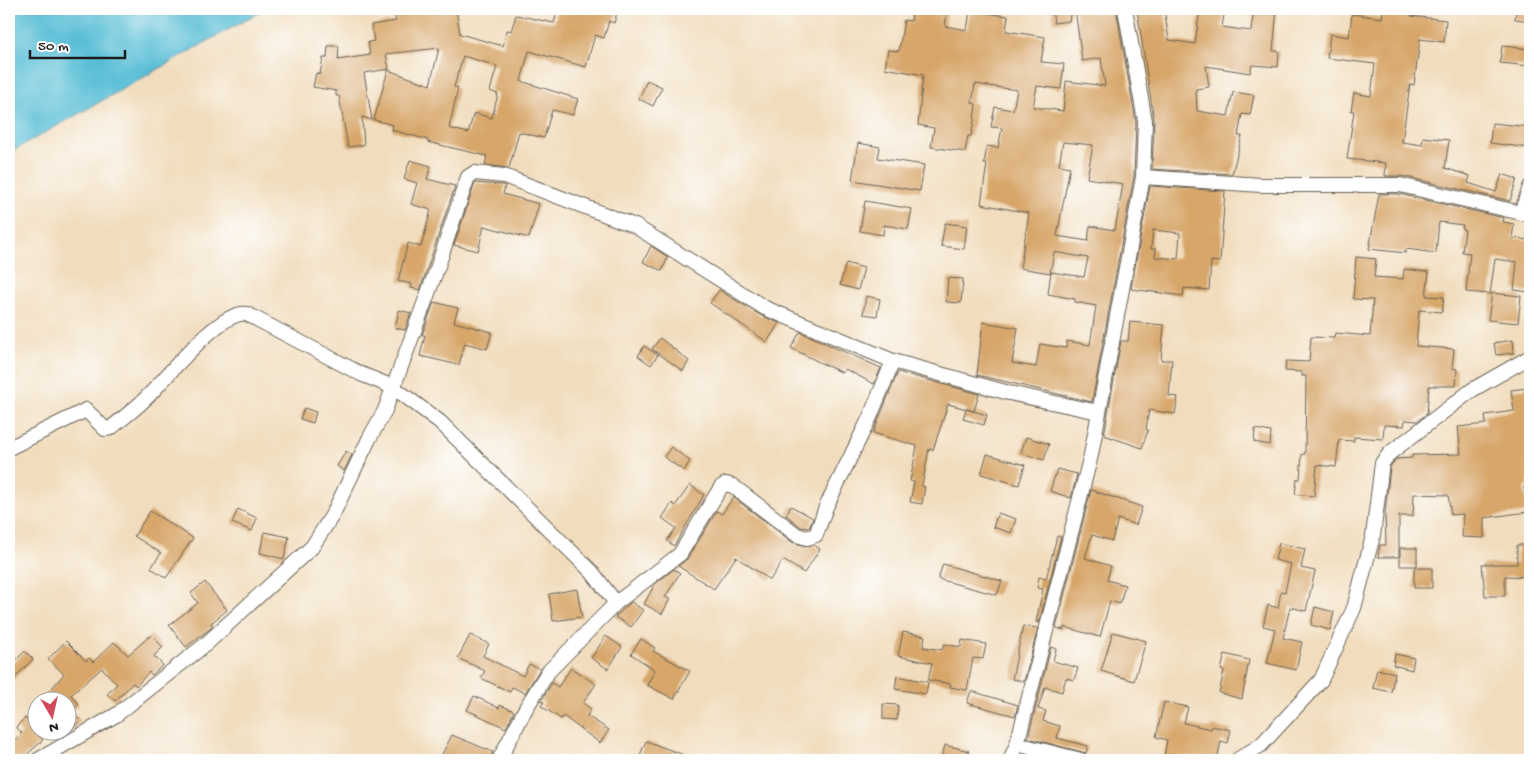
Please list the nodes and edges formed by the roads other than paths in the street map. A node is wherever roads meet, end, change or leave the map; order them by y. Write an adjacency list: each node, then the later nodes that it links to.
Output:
1 (1125, 9): 2 (street)
2 (1143, 177): 4 (street); 8 (street)
3 (1530, 187): 4 (street)
4 (1525, 214)
5 (1530, 357): 16 (street)
6 (892, 361): 7 (street); 8 (street); 10 (street)
7 (393, 387): 9 (street); 10 (street); 12 (street)
8 (1098, 412): 11 (street)
9 (9, 448)
10 (616, 603): 13 (street)
11 (1017, 744): 14 (street); 15 (street)
12 (38, 760)
13 (499, 760)
14 (1010, 760)
15 (1080, 760)
16 (1237, 760)

